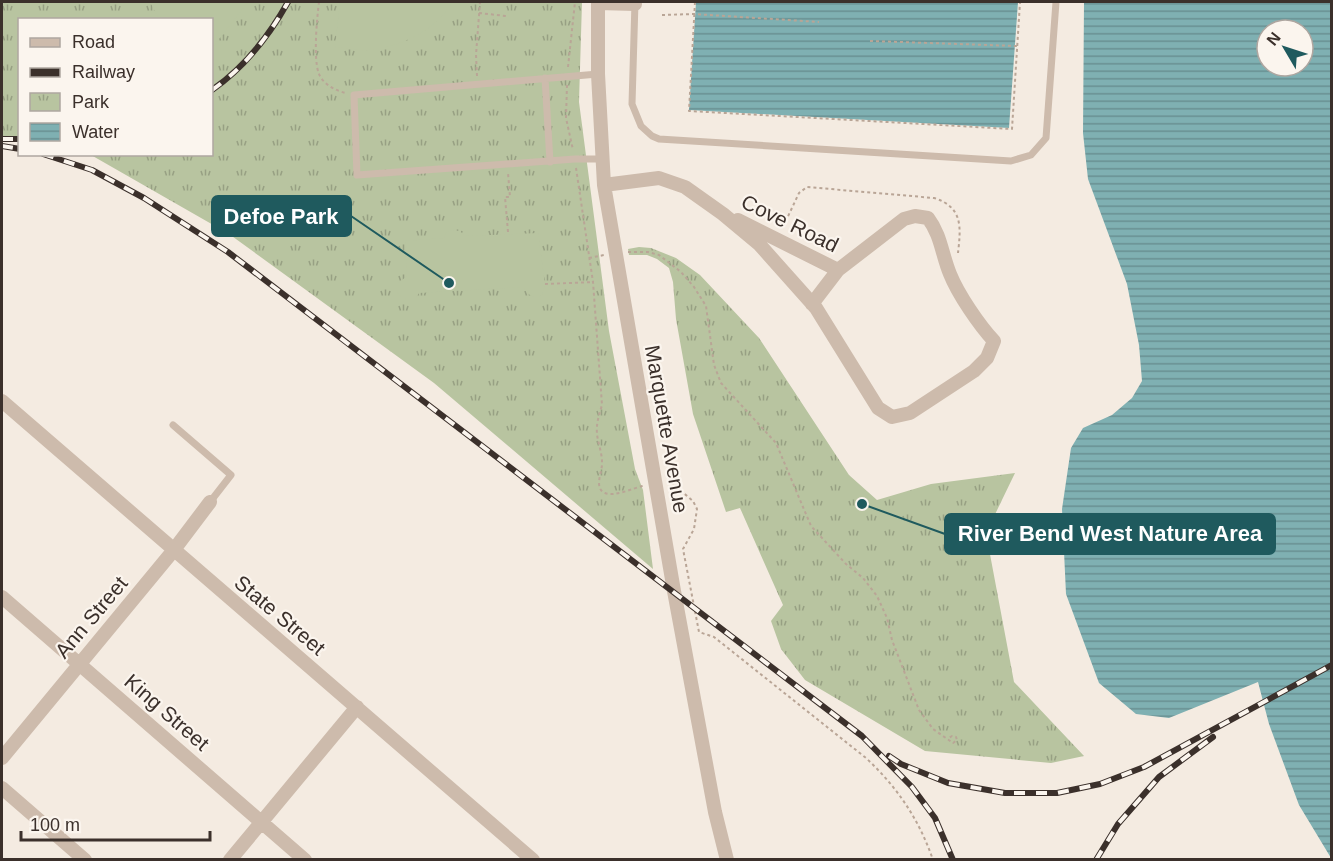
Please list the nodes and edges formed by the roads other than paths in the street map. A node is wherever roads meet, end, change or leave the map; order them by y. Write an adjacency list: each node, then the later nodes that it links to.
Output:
1 (598, 2): 3 (street); 4 (street, Marquette Avenue)
2 (1056, 2): 3 (lane)
3 (635, 3)
4 (598, 74): 5 (lane); 6 (street, Marquette Avenue)
5 (545, 78): 7 (lane); 7 (lane)
6 (601, 159): 7 (lane); 8 (street, Marquette Avenue)
7 (550, 162)
8 (604, 186): 9 (street, Cove Road); 26 (street, Marquette Avenue)
9 (723, 214): 10 (street, Cove Road); 11 (street, Cove Road)
10 (838, 270): 11 (street, Cove Road); 11 (street, Cove Road)
11 (812, 304)
12 (2, 400): 15 (street, State Street)
13 (173, 425): 14 (lane)
14 (210, 502): 15 (street, Ann Street)
15 (173, 551): 17 (street, Ann Street); 18 (street, State Street)
16 (2, 597): 17 (street, King Street)
17 (79, 664): 19 (street, Ann Street); 21 (street, King Street)
18 (357, 707): 21 (street); 25 (street, State Street)
19 (2, 758)
20 (2, 788): 22 (street)
21 (261, 822): 23 (street); 24 (street, King Street)
22 (85, 860)
23 (230, 860)
24 (304, 860)
25 (533, 860)
26 (727, 860)

